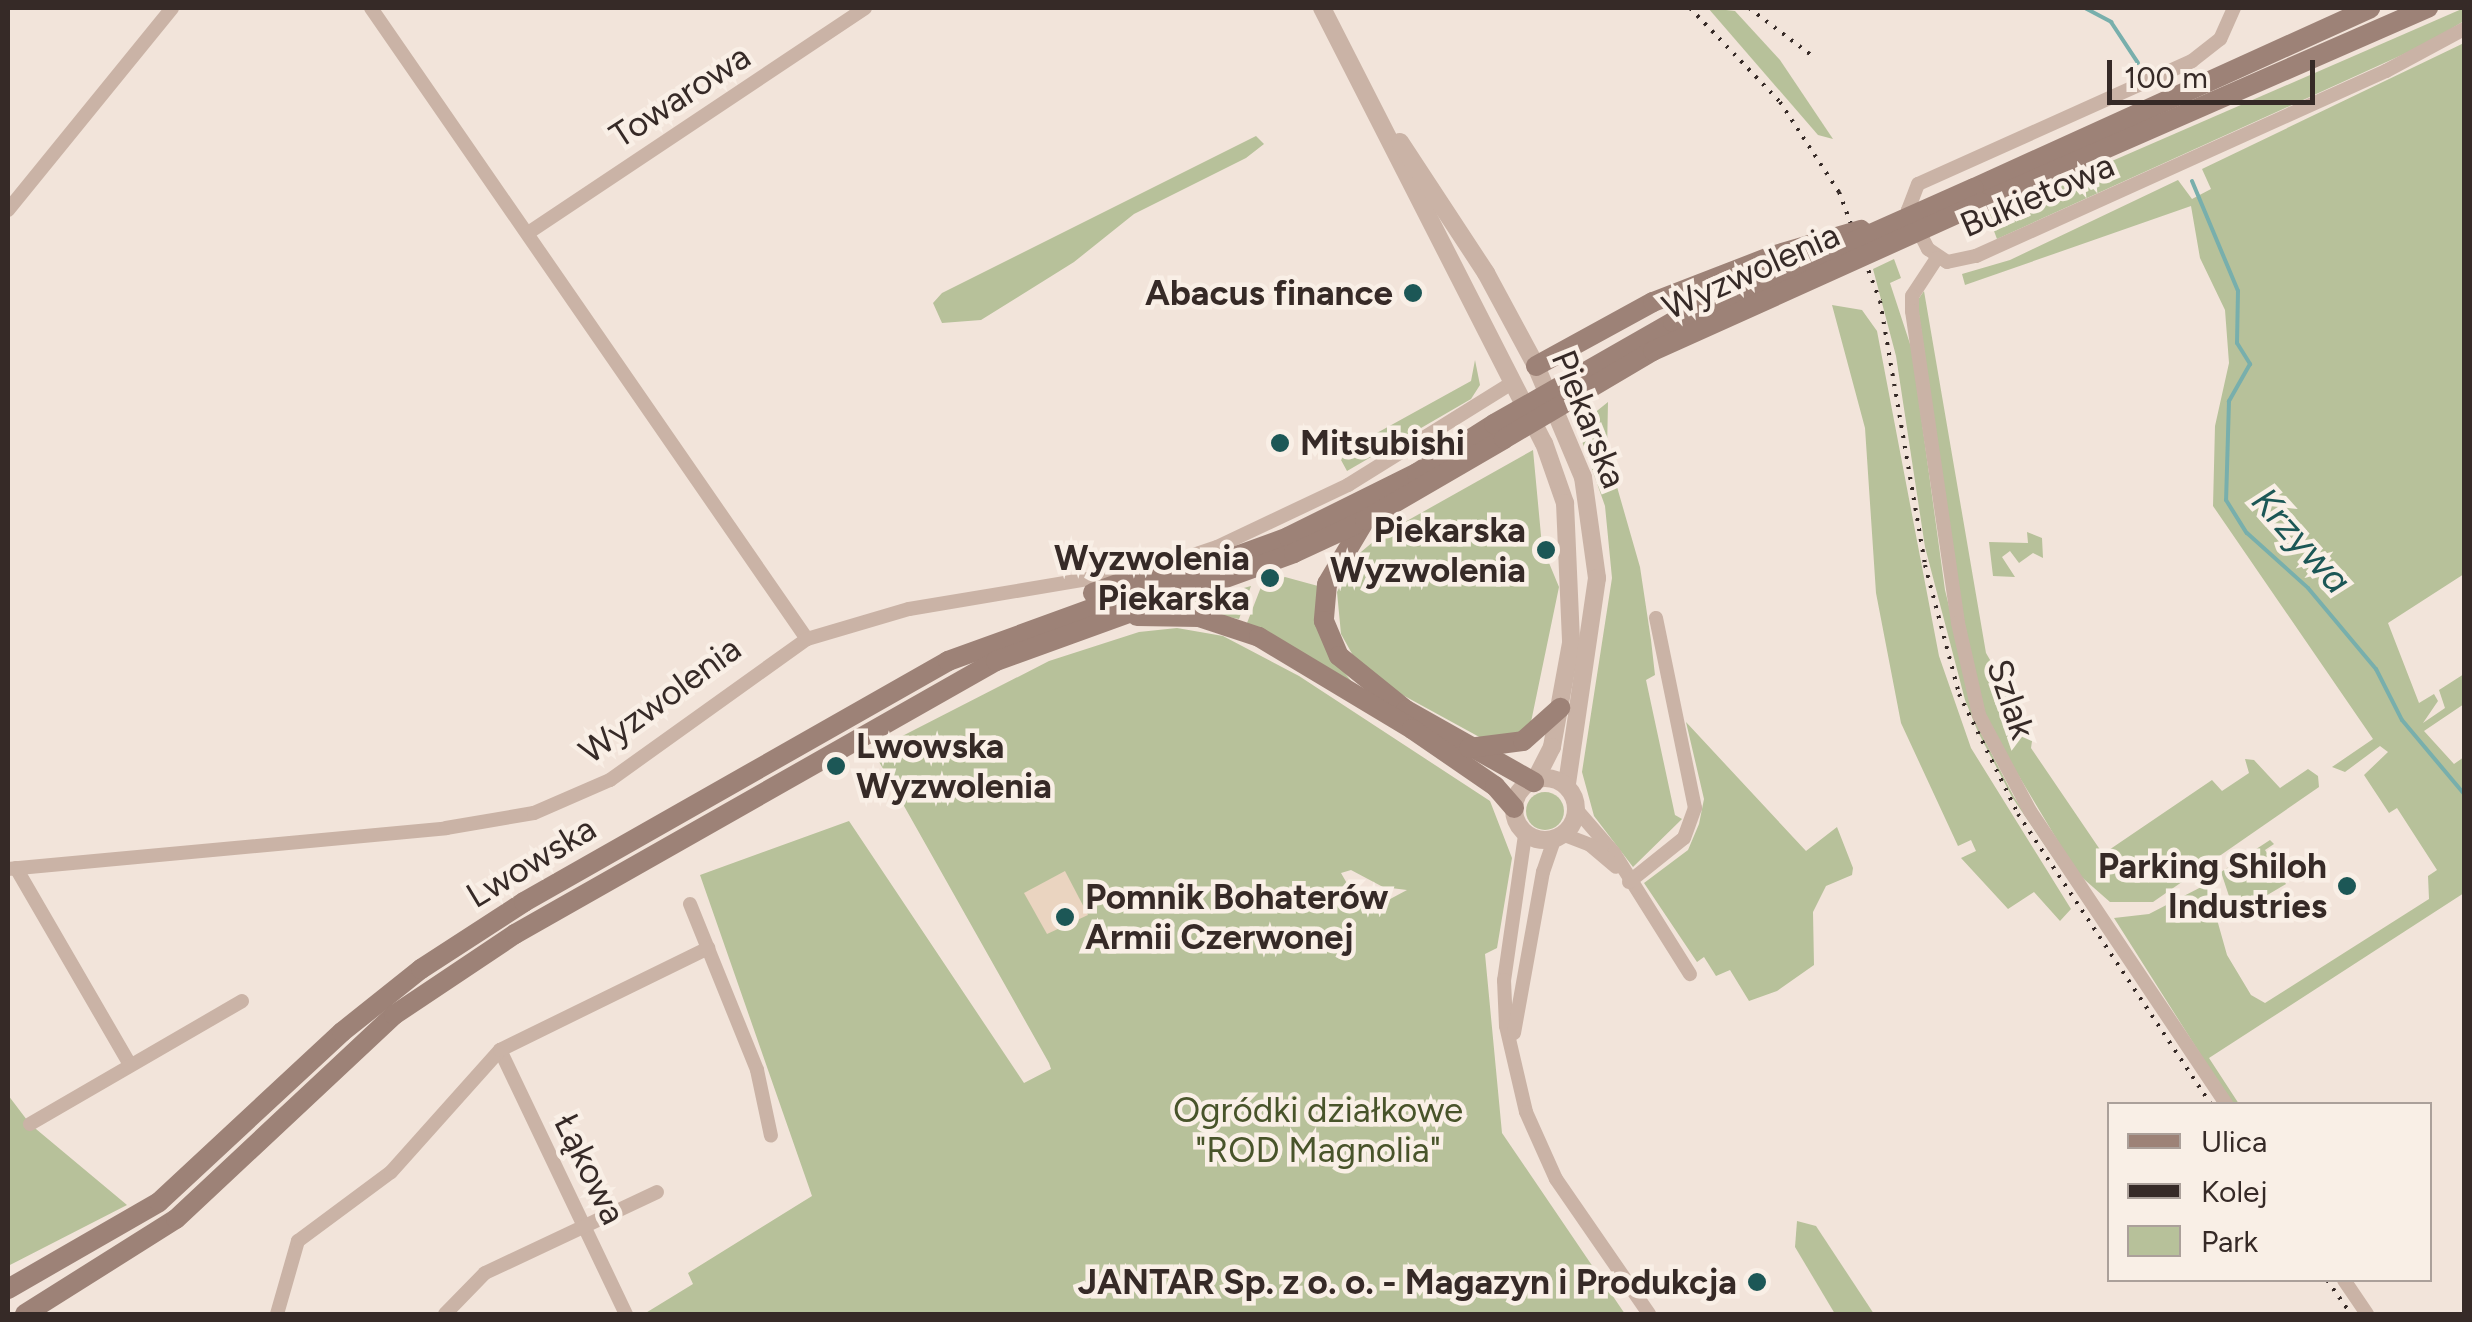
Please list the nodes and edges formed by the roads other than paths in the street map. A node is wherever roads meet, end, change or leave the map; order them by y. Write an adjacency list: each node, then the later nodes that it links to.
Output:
1 (172, 8): 11 (street)
2 (371, 8): 13 (street)
3 (865, 8): 13 (street, Towarowa)
4 (1322, 8): 9 (street, Piekarska)
5 (2234, 8): 14 (street, Bukietowa)
6 (2370, 8): 10 (main road, Wyzwolenia)
7 (2428, 8): 10 (main road, Wyzwolenia)
8 (2464, 29): 14 (street, Bukietowa)
9 (1380, 116): 15 (street, Piekarska); 16 (street, Piekarska)
10 (1978, 195): 12 (main road, Wyzwolenia, bridge); 17 (main road, Wyzwolenia, bridge)
11 (8, 210)
12 (1883, 229): 15 (main road, bridge); 17 (main road, Wyzwolenia, bridge)
13 (528, 233): 23 (street)
14 (1937, 258): 42 (street, Szlak)
15 (1536, 366): 16 (street); 28 (street, Piekarska)
16 (1512, 383): 19 (street, Wyzwolenia); 25 (street, Piekarska)
17 (1499, 431): 18 (main road, Wyzwolenia); 20 (main road, Wyzwolenia)
18 (1365, 520): 21 (main road, Wyzwolenia); 26 (main road)
19 (1164, 567): 23 (street, Wyzwolenia); 24 (main road)
20 (1148, 589): 24 (main road, Lwowska)
21 (1115, 617): 29 (main road); 49 (main road, Lwowska)
22 (1656, 618): 34 (street)
23 (807, 639): 33 (street, Wyzwolenia)
24 (994, 641): 48 (main road, Lwowska)
25 (1560, 708): 26 (main road); 27 (street, Piekarska)
26 (1467, 748): 27 (main road)
27 (1534, 782): 28 (street); 29 (street)
28 (1567, 784): 30 (street)
29 (1514, 808): 31 (street)
30 (1576, 809): 32 (street); 34 (street)
31 (1525, 835): 32 (street); 40 (street)
32 (1559, 836): 34 (street); 40 (street)
33 (12, 868): 41 (street)
34 (1629, 882): 37 (street)
35 (690, 904): 36 (street)
36 (708, 948): 39 (street); 44 (street)
37 (1690, 974)
38 (242, 1001): 41 (street)
39 (500, 1050): 46 (street, Łąkowa); 50 (street)
40 (1514, 1053): 53 (street)
41 (130, 1066): 43 (street)
42 (2225, 1102)
43 (30, 1124)
44 (771, 1136)
45 (656, 1192): 46 (street)
46 (582, 1224): 51 (street); 52 (street, Łąkowa)
47 (2345, 1282): 54 (street)
48 (8, 1289)
49 (24, 1314)
50 (277, 1314)
51 (444, 1314)
52 (626, 1314)
53 (1649, 1314)
54 (2368, 1314)

